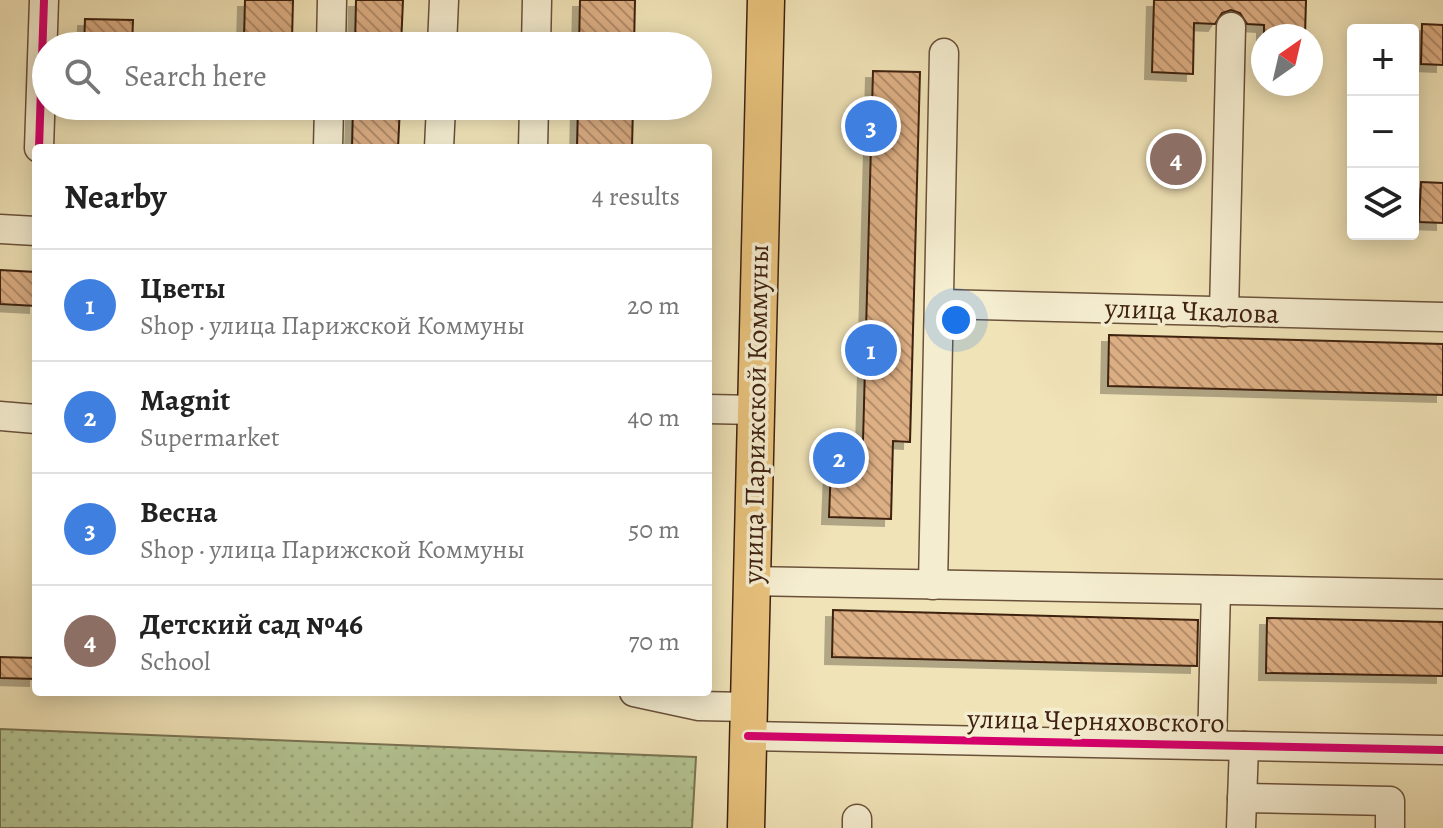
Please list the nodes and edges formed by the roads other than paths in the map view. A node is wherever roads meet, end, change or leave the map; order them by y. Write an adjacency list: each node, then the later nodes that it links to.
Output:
1 (44, 0): 7 (street)
2 (332, 0): 8 (street)
3 (444, 0): 9 (street)
4 (537, 0): 10 (street)
5 (766, 0): 26 (main road, улица Парижской Коммуны)
6 (1231, 27): 23 (street)
7 (43, 32)
8 (331, 32)
9 (443, 32)
10 (536, 32)
11 (944, 53): 22 (street)
12 (40, 120): 16 (street)
13 (329, 120): 17 (street)
14 (440, 120): 18 (street)
15 (534, 120): 19 (street)
16 (39, 144)
17 (328, 144)
18 (439, 144)
19 (533, 144)
20 (0, 229): 21 (street)
21 (32, 231)
22 (941, 304): 23 (street, улица Чкалова); 30 (street)
23 (1224, 312): 24 (street, улица Чкалова)
24 (1443, 317)
25 (712, 409): 26 (street)
26 (756, 410): 29 (main road, улица Парижской Коммуны)
27 (0, 416): 28 (street)
28 (32, 419)
29 (752, 581): 30 (street); 34 (main road, улица Парижской Коммуны)
30 (933, 585): 31 (street)
31 (1216, 590): 32 (street); 35 (street)
32 (1443, 594)
33 (653, 696): 34 (street, улица Черняховского)
34 (748, 721): 35 (street, улица Черняховского); 39 (main road, улица Парижской Коммуны)
35 (1212, 745): 36 (street, улица Черняховского)
36 (1244, 746): 37 (street, улица Черняховского); 38 (street)
37 (1443, 750)
38 (1242, 798): 40 (street); 41 (street)
39 (746, 828)
40 (1241, 828)
41 (1390, 828)

